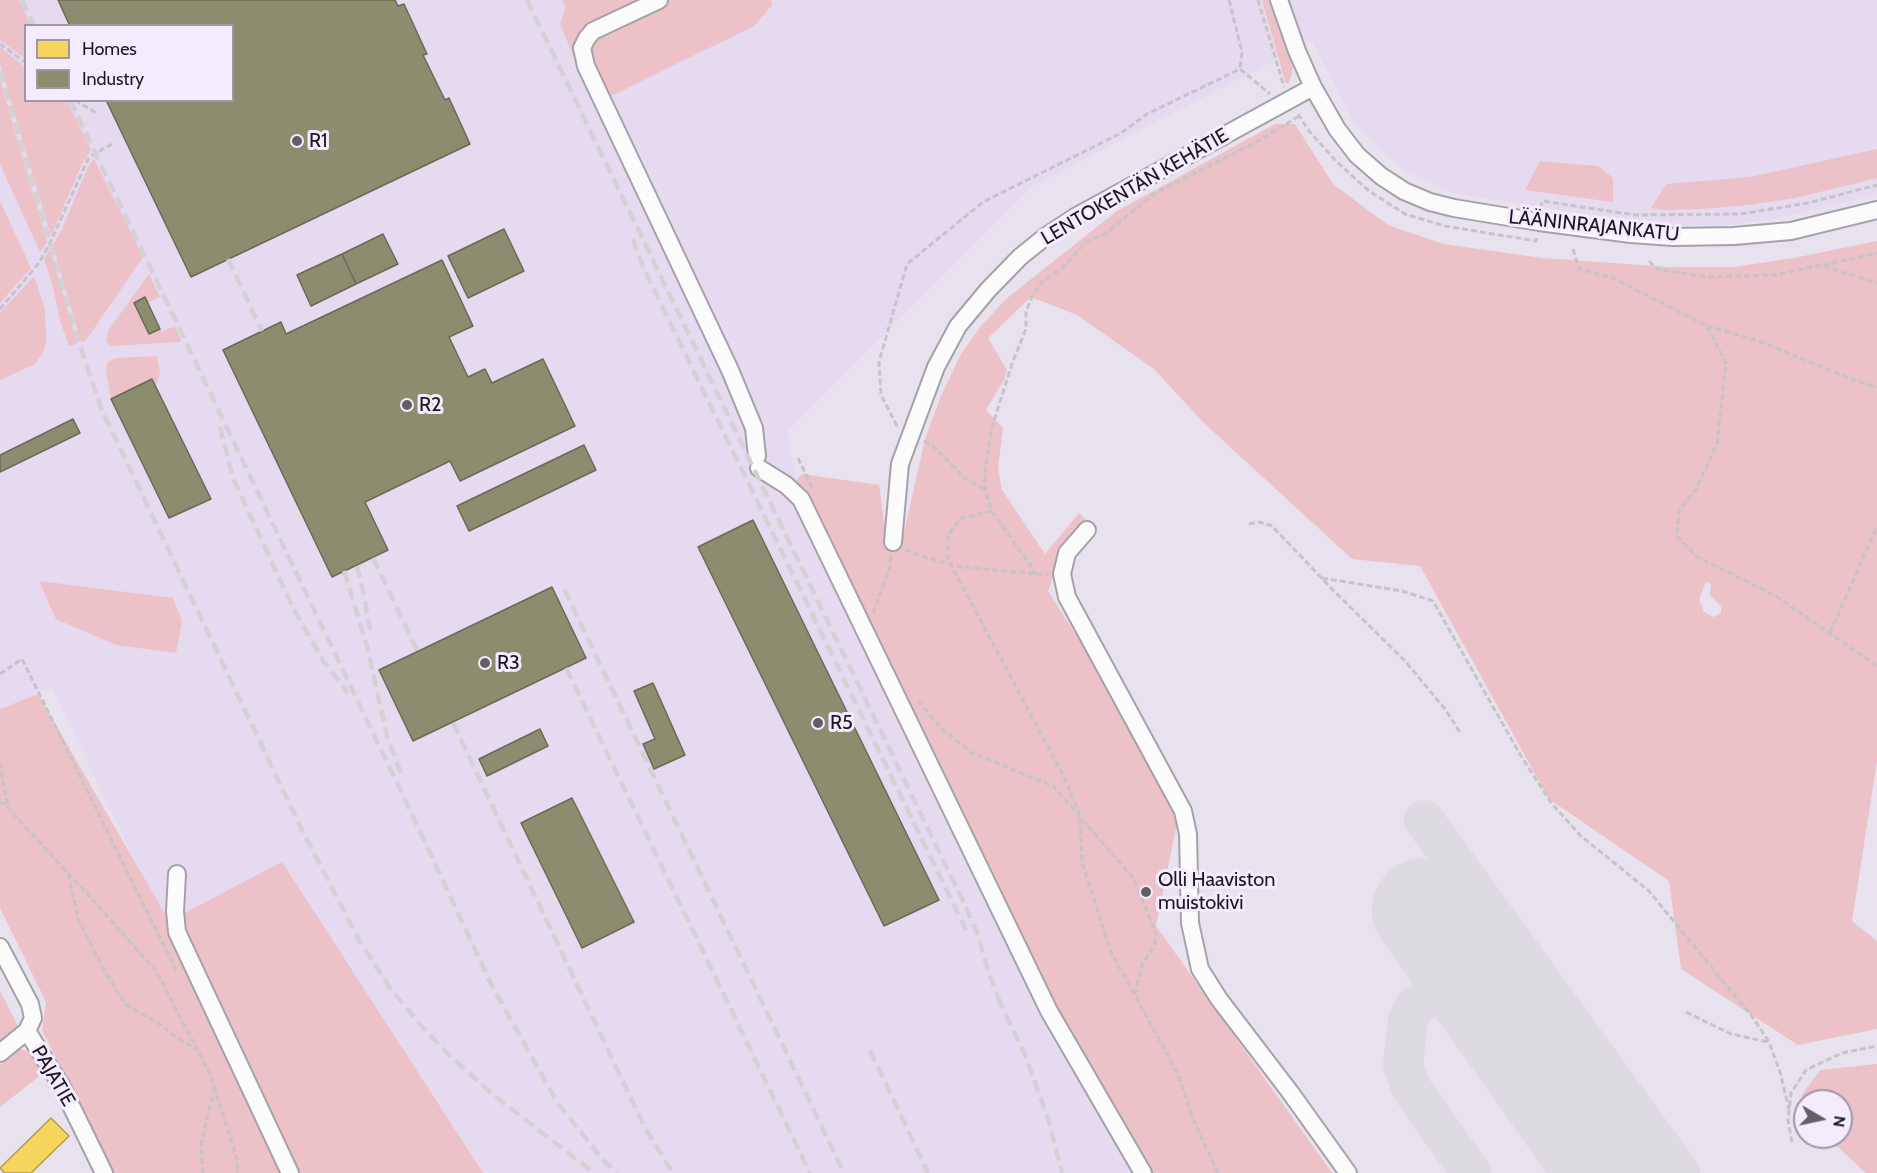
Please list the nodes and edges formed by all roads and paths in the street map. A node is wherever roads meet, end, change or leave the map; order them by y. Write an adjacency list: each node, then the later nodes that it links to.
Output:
1 (659, 0): 64 (street)
2 (1229, 0): 7 (path)
3 (1258, 0): 10 (path)
4 (1279, 0): 8 (street, LÄÄNINRAJANKATU)
5 (0, 44): 6 (path)
6 (24, 62)
7 (1240, 69): 10 (path); 25 (path)
8 (1313, 87): 10 (street, LENTOKENTÄN KEHÄTIE); 16 (street, LÄÄNINRAJANKATU)
9 (78, 102): 11 (path)
10 (1286, 102): 12 (path); 25 (street, LENTOKENTÄN KEHÄTIE)
11 (98, 114)
12 (1299, 116): 16 (path); 26 (path)
13 (112, 144): 22 (path)
14 (1877, 186): 16 (path)
15 (1877, 210): 16 (street, LÄÄNINRAJANKATU)
16 (1539, 222)
17 (1573, 249): 23 (path)
18 (1877, 253): 20 (path)
19 (1649, 261): 20 (path)
20 (1821, 265): 21 (path)
21 (1877, 283)
22 (0, 309)
23 (1707, 326): 24 (path); 37 (path)
24 (1877, 387)
25 (909, 440): 26 (path); 31 (street, LENTOKENTÄN KEHÄTIE)
26 (986, 490): 27 (path)
27 (992, 511): 32 (path); 34 (path)
28 (1249, 524): 35 (path)
29 (1877, 526): 37 (path)
30 (1087, 530): 33 (street)
31 (892, 542): 32 (path); 36 (path)
32 (953, 566): 34 (path); 45 (path)
33 (1062, 574): 34 (path); 66 (street)
34 (1038, 576)
35 (1322, 578): 41 (path); 53 (path)
36 (873, 612)
37 (1830, 633): 38 (path)
38 (1877, 666)
39 (0, 674): 49 (path)
40 (914, 698): 45 (path)
41 (1461, 734)
42 (0, 763): 44 (path)
43 (0, 801): 44 (path)
44 (8, 808): 46 (path)
45 (1080, 816): 50 (path); 50 (path)
46 (68, 872): 55 (path); 55 (path)
47 (177, 874): 63 (street)
48 (0, 947): 52 (street, PAJATIE)
49 (180, 979)
50 (1137, 999): 65 (path)
51 (1686, 1012): 53 (path)
52 (27, 1031): 56 (street); 60 (street, PAJATIE)
53 (1769, 1042): 58 (path)
54 (1877, 1046): 58 (path)
55 (197, 1050): 57 (path)
56 (0, 1053)
57 (214, 1089): 61 (path); 62 (path)
58 (1790, 1109): 59 (path)
59 (1792, 1142)
60 (104, 1173)
61 (203, 1173)
62 (237, 1173)
63 (290, 1173)
64 (1143, 1173)
65 (1218, 1173)
66 (1348, 1173)

